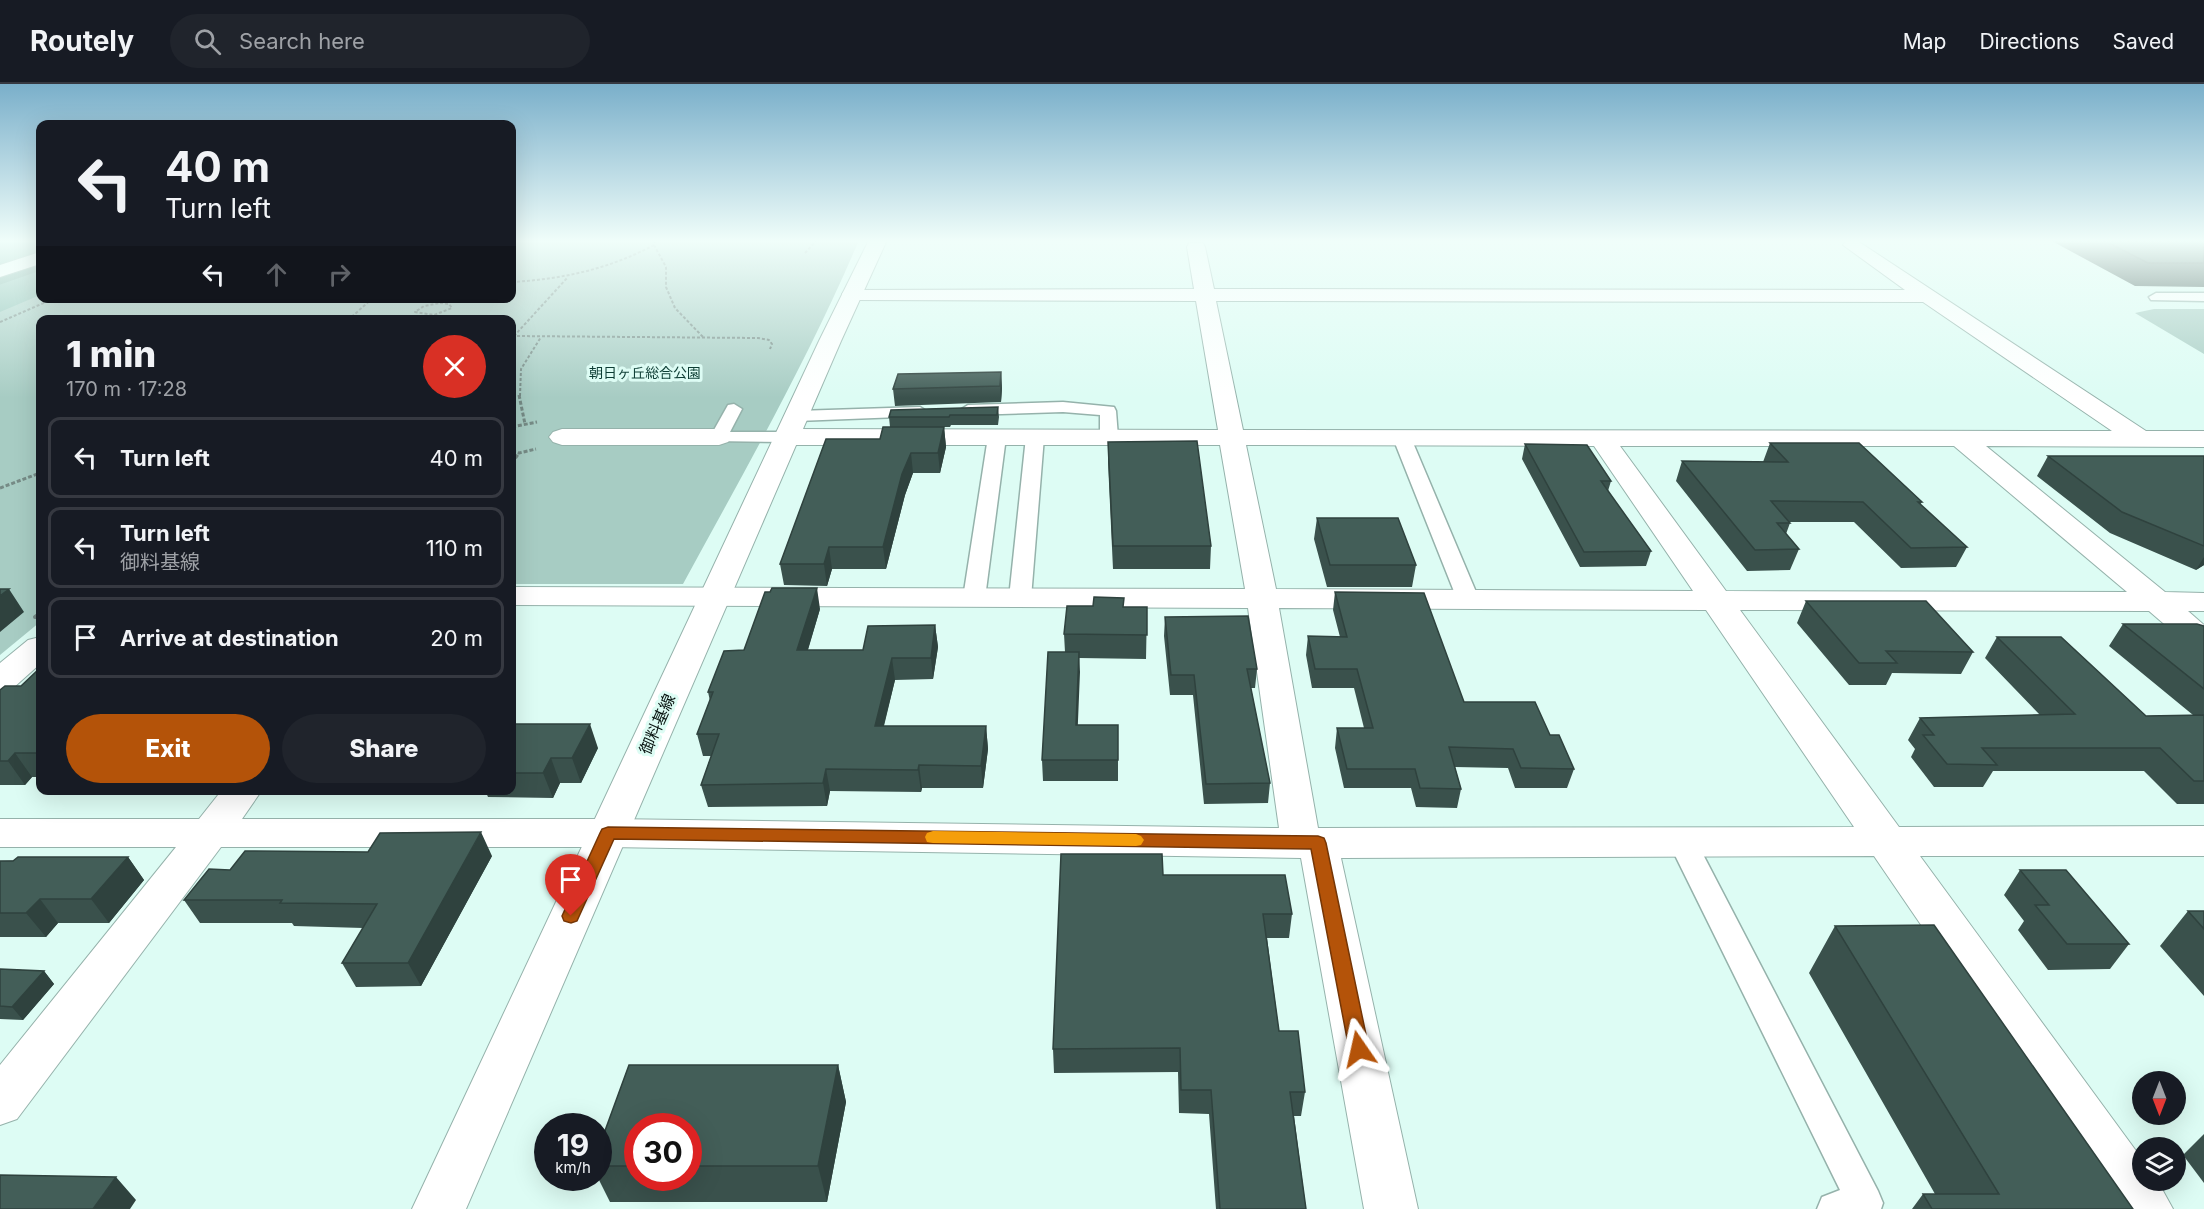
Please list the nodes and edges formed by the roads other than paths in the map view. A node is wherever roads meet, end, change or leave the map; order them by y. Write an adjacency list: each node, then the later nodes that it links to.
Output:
1 (1923, 292): 4 (street)
2 (852, 294): 3 (street); 8 (street, 御料基線)
3 (1205, 295): 4 (street); 14 (street)
4 (1928, 296): 18 (street)
5 (2156, 297): 6 (lane)
6 (2204, 297)
7 (734, 409): 10 (lane)
8 (792, 426): 10 (lane); 11 (street); 13 (lane); 21 (street, 御料基線)
9 (562, 437): 10 (street)
10 (719, 437)
11 (997, 437): 12 (street); 22 (lane)
12 (1035, 437): 13 (street); 23 (lane)
13 (1109, 437): 14 (street)
14 (1231, 438): 15 (street); 24 (street)
15 (1402, 438): 17 (street); 25 (lane)
16 (1960, 438): 17 (street); 18 (street); 28 (street)
17 (1602, 439): 26 (street)
18 (2140, 439): 19 (street)
19 (2204, 439)
20 (516, 596): 21 (street)
21 (715, 597): 22 (street); 34 (street, 御料基線)
22 (974, 598): 23 (street)
23 (1020, 598): 24 (street)
24 (1262, 598): 25 (street); 39 (street)
25 (1468, 599): 26 (street)
26 (1717, 600): 28 (street); 37 (street)
27 (2204, 602): 28 (street)
28 (2159, 603): 29 (street)
29 (2204, 640)
30 (36, 650): 31 (street)
31 (0, 681)
32 (239, 795): 35 (street)
33 (0, 833): 35 (street)
34 (608, 833): 35 (street); 39 (street); 41 (street, 御料基線)
35 (207, 834): 40 (street)
36 (1682, 841): 37 (street); 39 (street); 43 (lane)
37 (1886, 842): 38 (street); 44 (street)
38 (2204, 842)
39 (1310, 843): 42 (street)
40 (6, 1089)
41 (439, 1209)
42 (1391, 1209)
43 (1835, 1209)
44 (2146, 1209)

